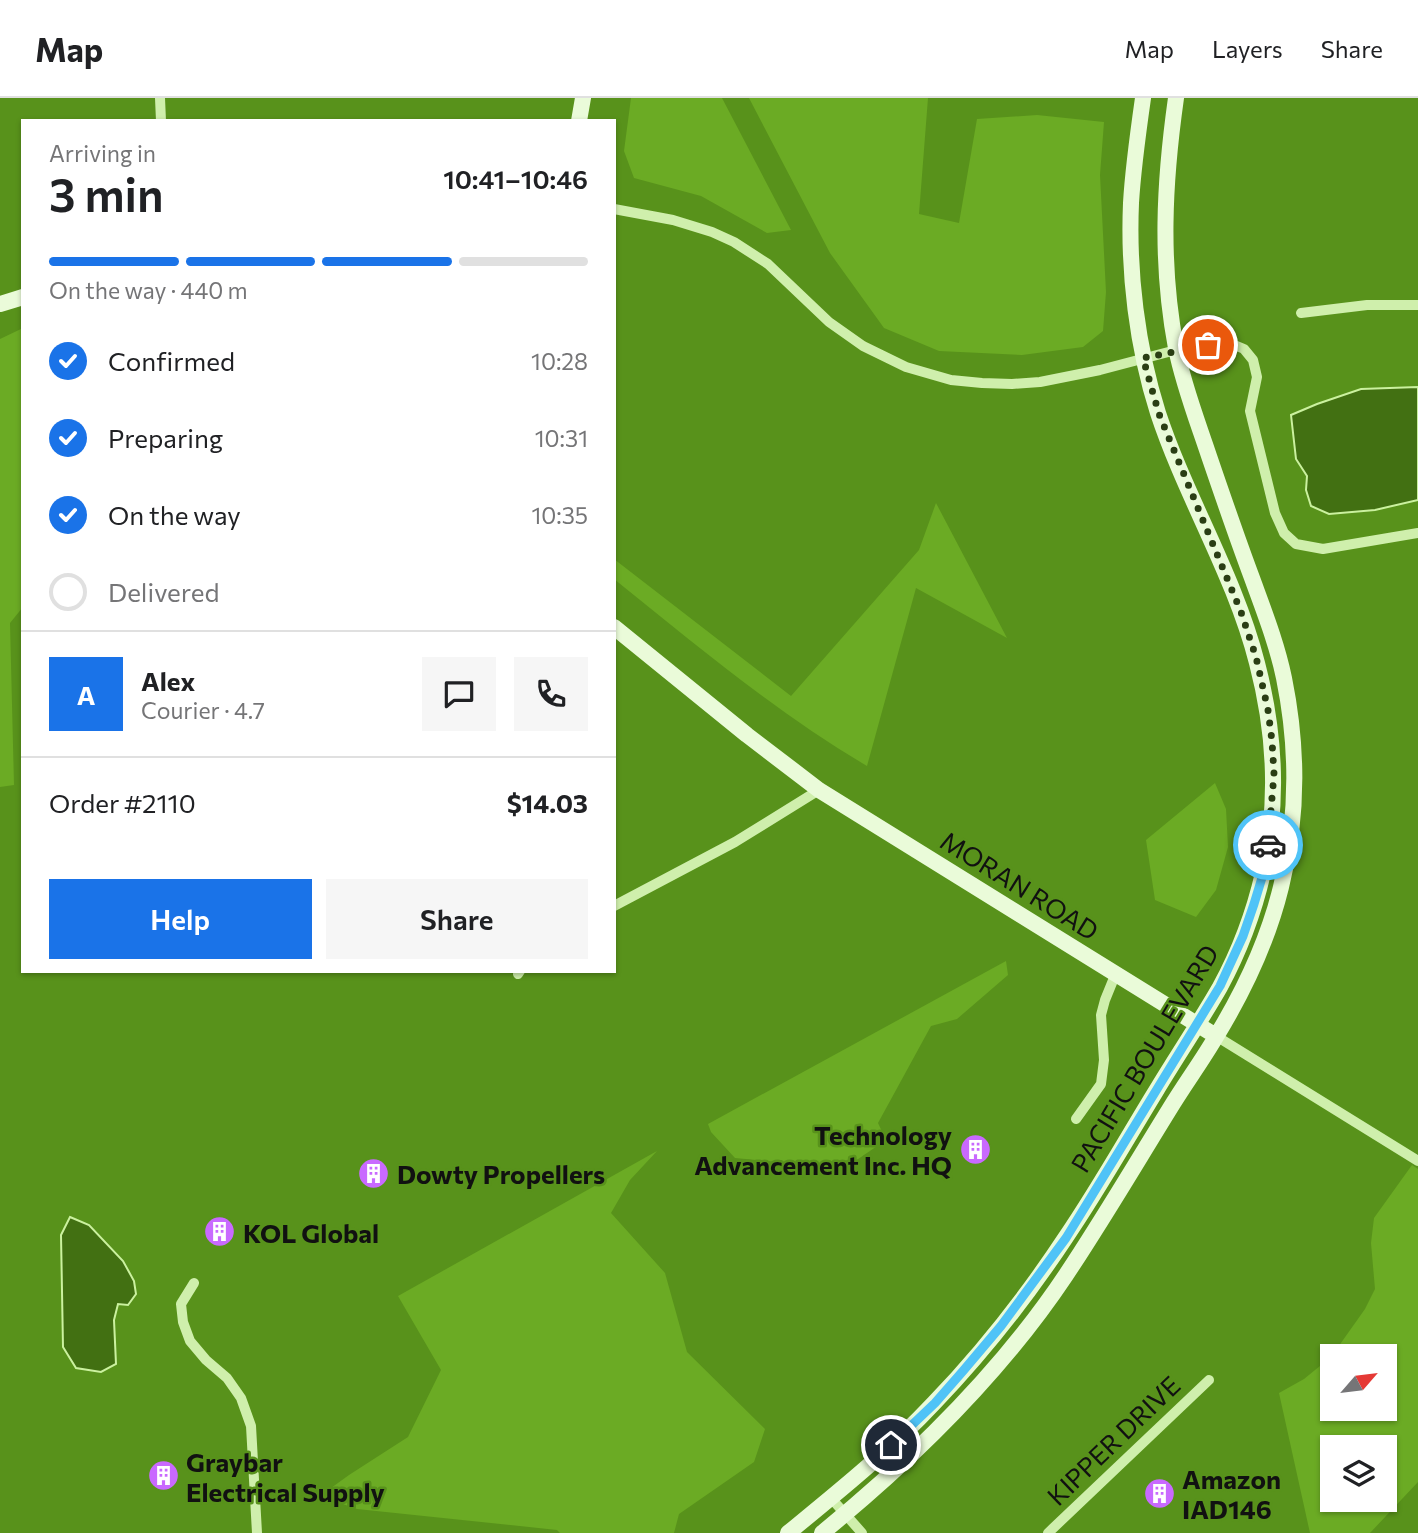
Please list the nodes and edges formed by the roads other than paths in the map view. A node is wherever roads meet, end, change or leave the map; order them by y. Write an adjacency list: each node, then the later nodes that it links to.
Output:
1 (160, 98): 5 (street)
2 (583, 98): 6 (main road)
3 (1143, 98): 13 (main road, PACIFIC BOULEVARD)
4 (1176, 98): 12 (main road, PACIFIC BOULEVARD)
5 (161, 119)
6 (579, 119)
7 (616, 209): 13 (street)
8 (21, 298): 9 (main road)
9 (0, 304)
10 (1418, 305): 11 (street)
11 (1301, 313)
12 (1176, 350): 13 (street); 14 (street); 20 (main road, PACIFIC BOULEVARD)
13 (1143, 358): 19 (main road, PACIFIC BOULEVARD)
14 (1418, 533)
15 (616, 629): 16 (main road, MORAN ROAD)
16 (819, 790): 17 (street); 18 (main road, MORAN ROAD)
17 (616, 905)
18 (1116, 973): 19 (main road, MORAN ROAD); 21 (street)
19 (1197, 1023): 20 (main road, MORAN ROAD); 25 (main road, PACIFIC BOULEVARD)
20 (1216, 1036): 22 (street, MORAN ROAD); 26 (main road, PACIFIC BOULEVARD)
21 (1076, 1119)
22 (1418, 1161)
23 (194, 1283): 27 (street)
24 (1209, 1380): 31 (street, KIPPER DRIVE)
25 (831, 1498): 26 (street); 28 (main road, PACIFIC BOULEVARD)
26 (845, 1514): 29 (main road, PACIFIC BOULEVARD); 30 (street)
27 (257, 1533)
28 (788, 1533)
29 (822, 1533)
30 (862, 1533)
31 (1048, 1533)

